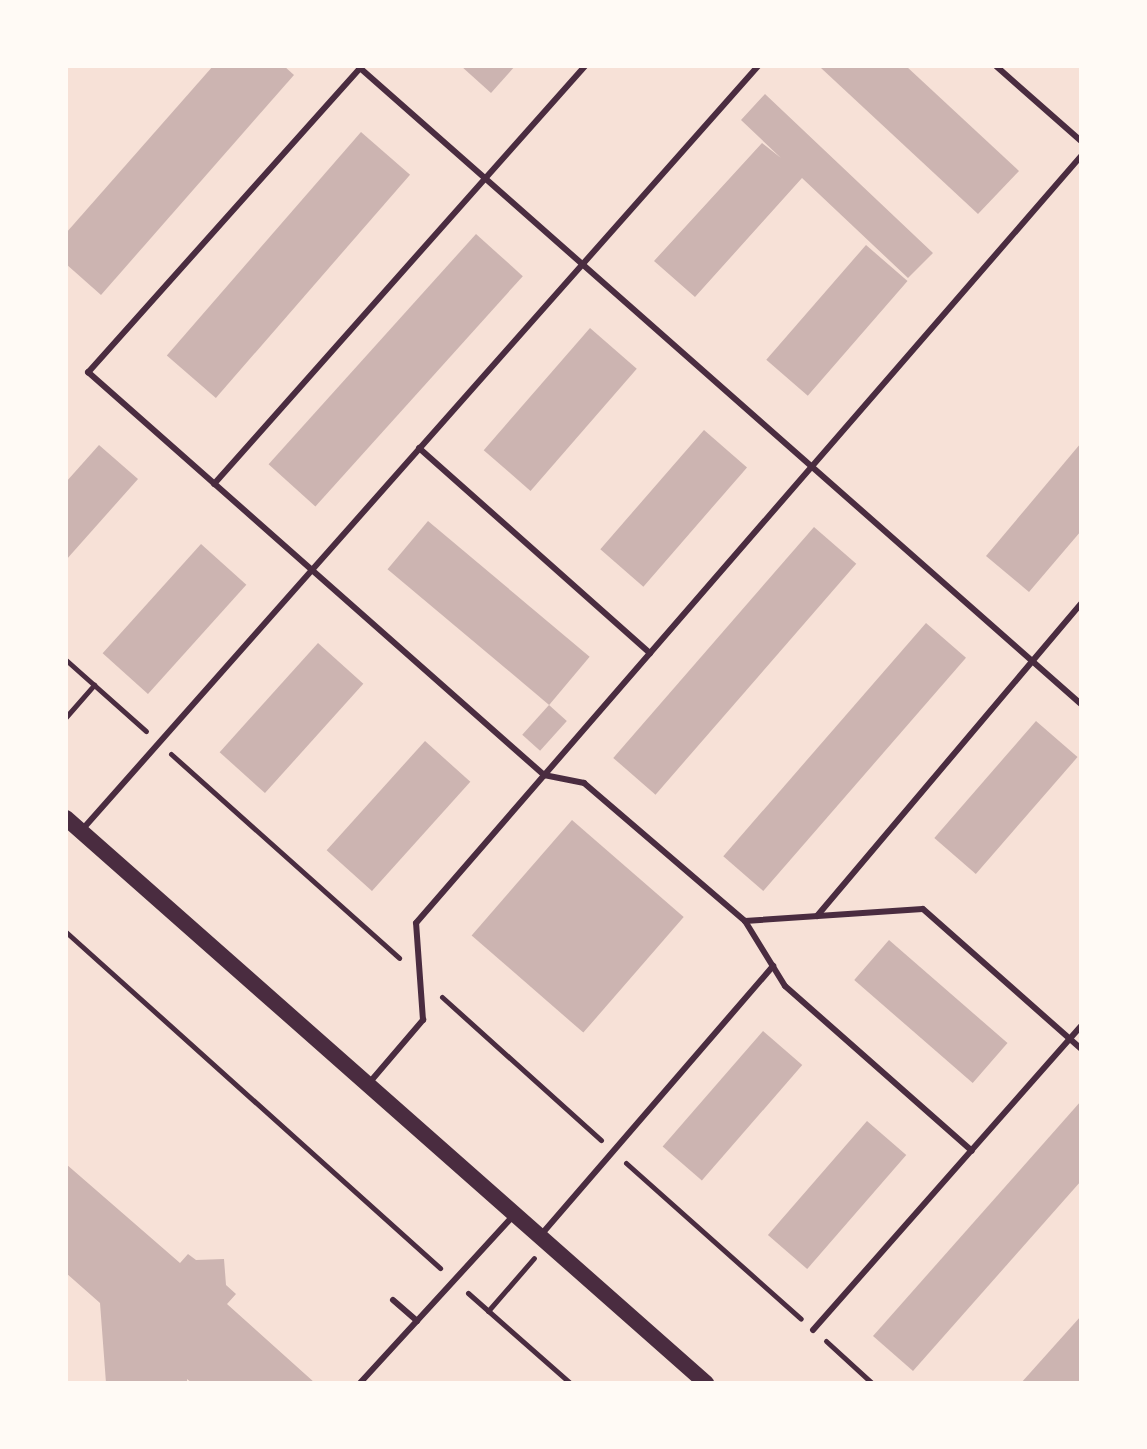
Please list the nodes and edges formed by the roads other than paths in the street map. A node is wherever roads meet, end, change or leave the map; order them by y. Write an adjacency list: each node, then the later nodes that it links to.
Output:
1 (585, 66): 7 (lane)
2 (758, 66): 8 (lane)
3 (996, 66): 5 (lane)
4 (361, 67): 7 (lane); 11 (lane)
5 (1081, 141)
6 (1081, 156): 10 (lane)
7 (486, 178): 8 (lane); 11 (lane)
8 (583, 263): 9 (lane); 10 (lane)
9 (419, 448): 12 (lane); 14 (lane)
10 (812, 466): 14 (lane); 15 (lane)
11 (214, 484): 12 (lane)
12 (312, 570): 17 (lane); 19 (lane)
13 (1081, 604): 15 (lane)
14 (650, 653): 17 (lane)
15 (1032, 661): 16 (lane); 20 (lane)
16 (1081, 704)
17 (544, 775): 21 (lane); 26 (lane)
18 (66, 818): 19 (main road)
19 (81, 831): 26 (main road)
20 (817, 916): 21 (lane); 24 (lane)
21 (745, 921): 22 (lane)
22 (773, 966): 27 (lane); 29 (lane)
23 (1081, 1026): 24 (lane)
24 (1069, 1039): 25 (lane); 27 (lane)
25 (1081, 1049)
26 (367, 1085): 28 (main road)
27 (972, 1151): 32 (lane)
28 (514, 1215): 29 (main road); 31 (lane)
29 (539, 1236): 34 (main road)
30 (393, 1300): 31 (lane)
31 (417, 1321): 33 (lane)
32 (813, 1330)
33 (360, 1383)
34 (706, 1383)

